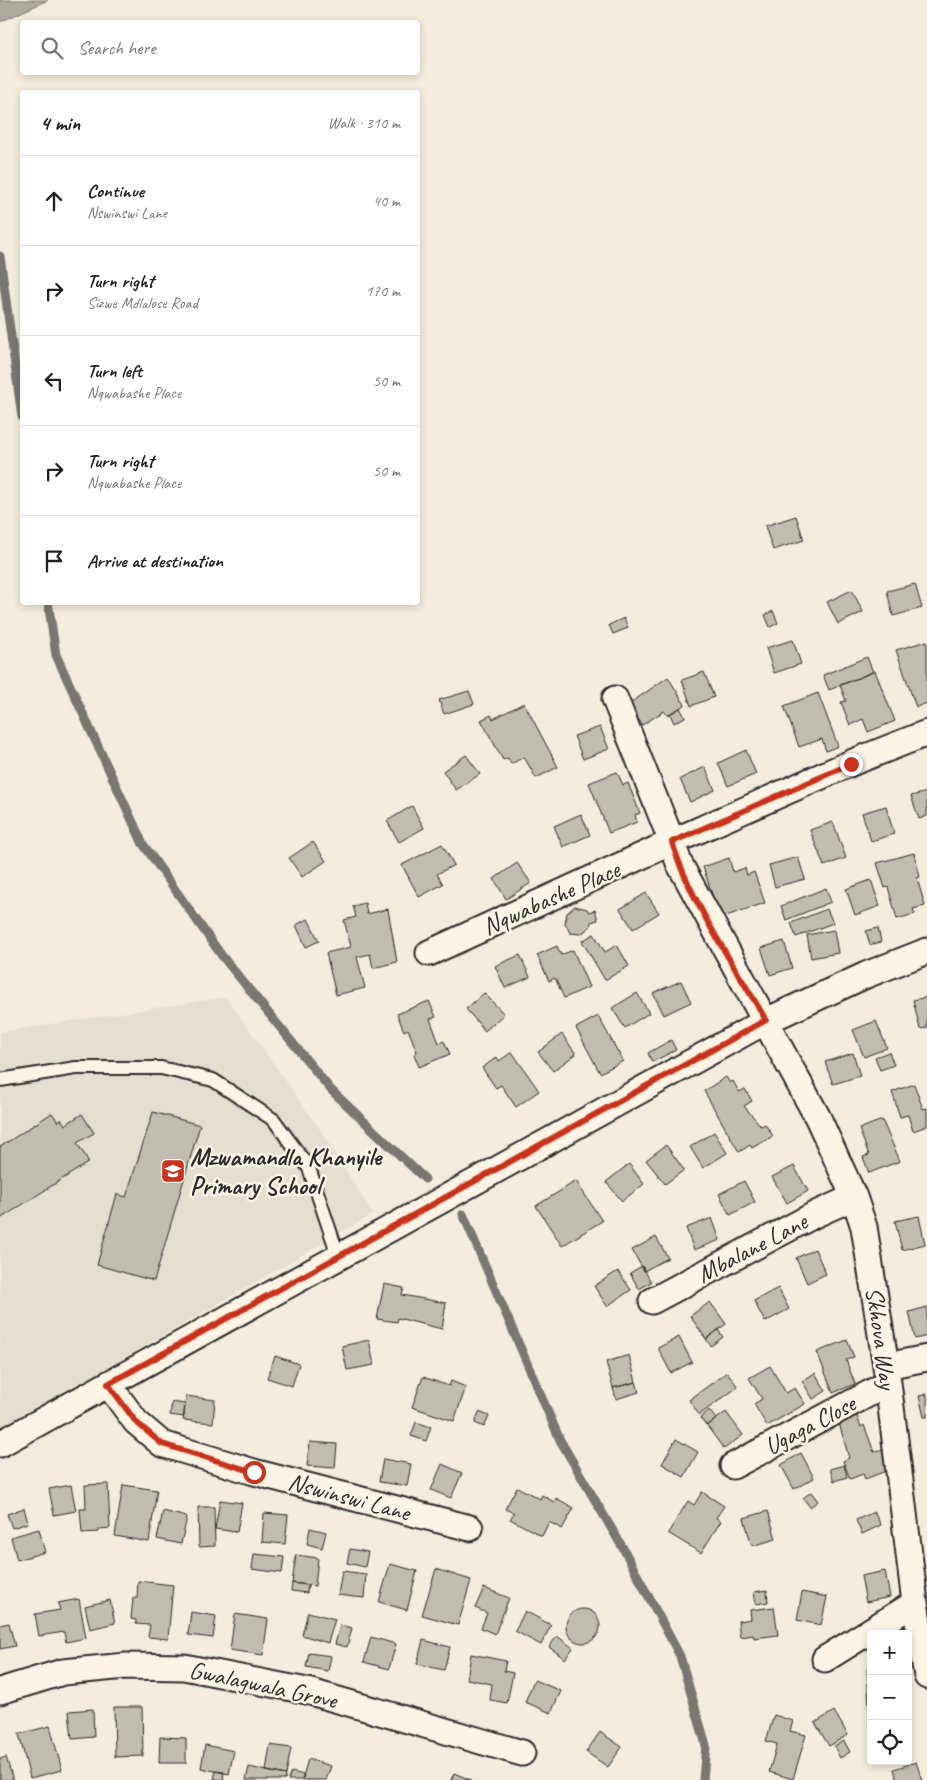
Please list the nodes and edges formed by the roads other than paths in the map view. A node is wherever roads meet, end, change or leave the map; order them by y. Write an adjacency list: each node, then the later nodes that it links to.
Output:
1 (615, 700): 3 (street)
2 (927, 733): 3 (street, Nqwabashe Place)
3 (672, 842): 5 (street, Nqwabashe Place); 6 (street)
4 (927, 951): 6 (street)
5 (429, 953)
6 (766, 1020): 8 (street, Skhova Way); 9 (street)
7 (0, 1080): 9 (lane)
8 (854, 1197): 10 (street, Mbalane Lane); 12 (street, Skhova Way)
9 (339, 1258): 13 (street)
10 (652, 1301)
11 (927, 1358): 12 (street, Ugaga Close)
12 (886, 1375): 15 (street, Ugaga Close); 17 (street, Skhova Way)
13 (108, 1384): 14 (street); 16 (street, Nswinswi Lane)
14 (0, 1444)
15 (733, 1466)
16 (470, 1528)
17 (917, 1540): 18 (street, Skhova Way)
18 (915, 1603): 19 (street); 20 (street, Skhova Way)
19 (825, 1659)
20 (927, 1676)
21 (0, 1691): 22 (street, Gwalagwala Grove)
22 (522, 1753)

